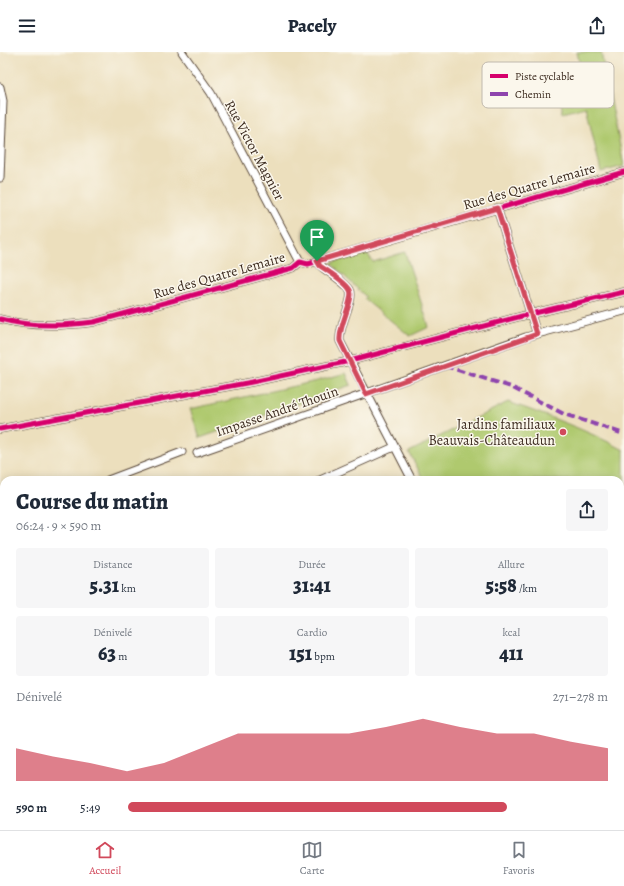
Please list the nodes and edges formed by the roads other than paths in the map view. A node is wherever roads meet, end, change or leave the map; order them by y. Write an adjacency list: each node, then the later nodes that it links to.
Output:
1 (182, 52): 7 (street, Rue Victor Magnier)
2 (0, 87): 4 (street)
3 (624, 172): 5 (street, Rue des Quatre Lemaire)
4 (0, 178)
5 (497, 208): 6 (street, Rue des Quatre Lemaire); 10 (street)
6 (317, 261): 7 (street, Rue des Quatre Lemaire); 13 (street)
7 (300, 262): 11 (street, Rue des Quatre Lemaire)
8 (624, 292): 10 (street)
9 (624, 311): 12 (street, Impasse André Thouin)
10 (530, 314): 12 (street); 13 (street)
11 (0, 319)
12 (537, 334): 14 (street, Impasse André Thouin)
13 (350, 361): 14 (street); 15 (street)
14 (366, 394): 16 (street); 18 (street, Impasse André Thouin)
15 (0, 429)
16 (394, 447): 20 (street); 21 (street)
17 (182, 452): 19 (street)
18 (197, 453)
19 (119, 476)
20 (329, 476)
21 (410, 476)

